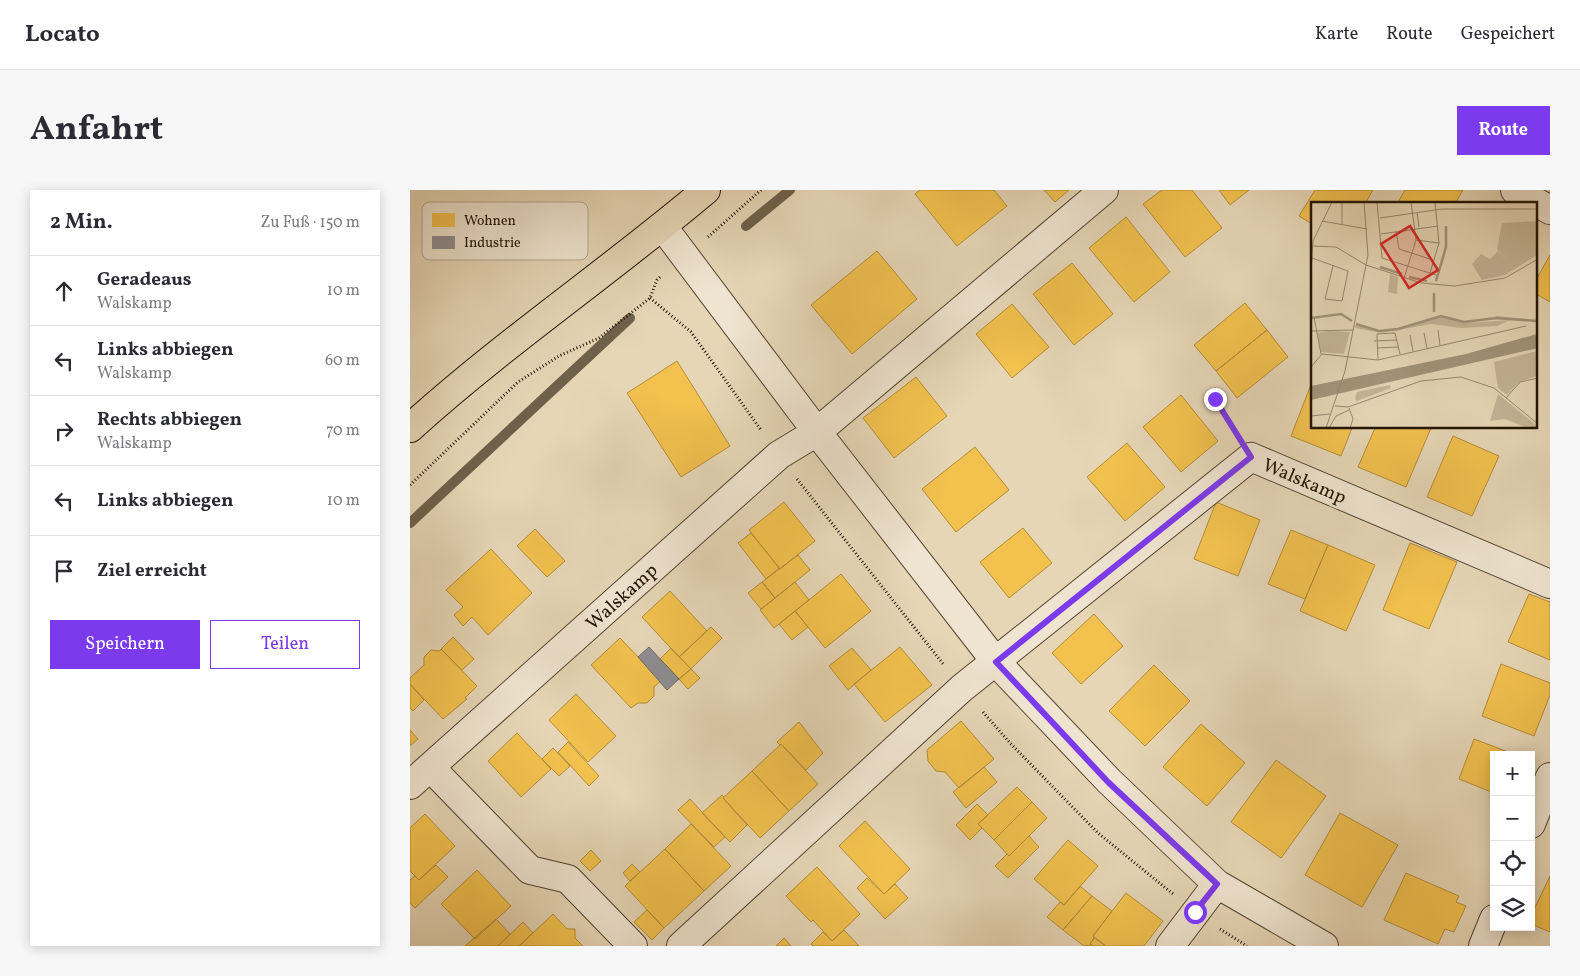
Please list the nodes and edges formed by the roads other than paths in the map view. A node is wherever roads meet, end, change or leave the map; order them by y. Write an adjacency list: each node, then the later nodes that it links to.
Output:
1 (706, 190): 7 (main road)
2 (1104, 190): 9 (street, Walskamp)
3 (1515, 190): 4 (street)
4 (1536, 202)
5 (1538, 203): 6 (street)
6 (1550, 210)
7 (663, 227): 8 (main road); 9 (street)
8 (410, 428)
9 (817, 432): 11 (street); 12 (street, Walskamp)
10 (1550, 584): 11 (street, Walskamp)
11 (996, 662): 16 (street); 19 (street, Walskamp)
12 (430, 766): 14 (street, Walskamp); 18 (street)
13 (1550, 777): 15 (street)
14 (410, 785)
15 (1535, 814)
16 (1217, 884): 20 (street); 21 (street)
17 (1490, 929): 22 (street)
18 (633, 946)
19 (681, 946)
20 (1170, 946)
21 (1324, 946)
22 (1483, 946)

